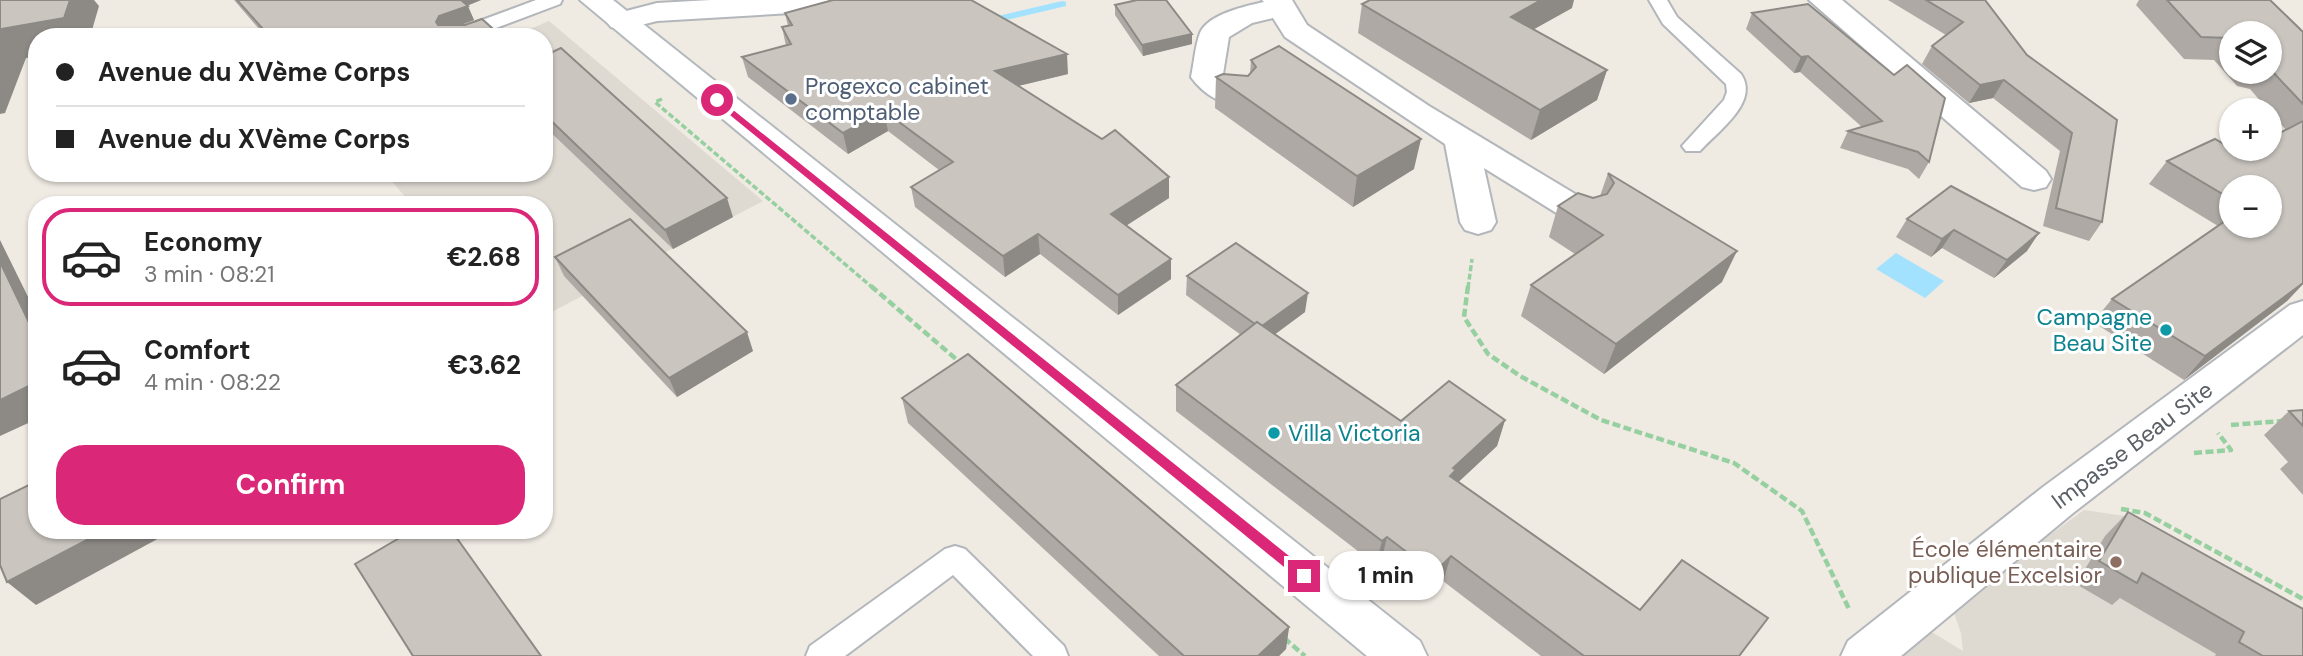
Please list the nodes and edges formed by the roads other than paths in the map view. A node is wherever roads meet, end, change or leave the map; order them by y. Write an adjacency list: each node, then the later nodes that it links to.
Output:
1 (553, 0): 7 (lane)
2 (859, 0): 6 (street)
3 (1658, 0): 10 (lane)
4 (1824, 0): 11 (street)
5 (1279, 4): 8 (street); 9 (street)
6 (608, 10): 18 (street)
7 (478, 28)
8 (1235, 97)
9 (1461, 139): 12 (street); 13 (street)
10 (1693, 146)
11 (2035, 179)
12 (1583, 214)
13 (1478, 222)
14 (2303, 315): 15 (street, Impasse Beau Site)
15 (1869, 652)
16 (821, 656): 17 (lane)
17 (1053, 656)
18 (1403, 656)

